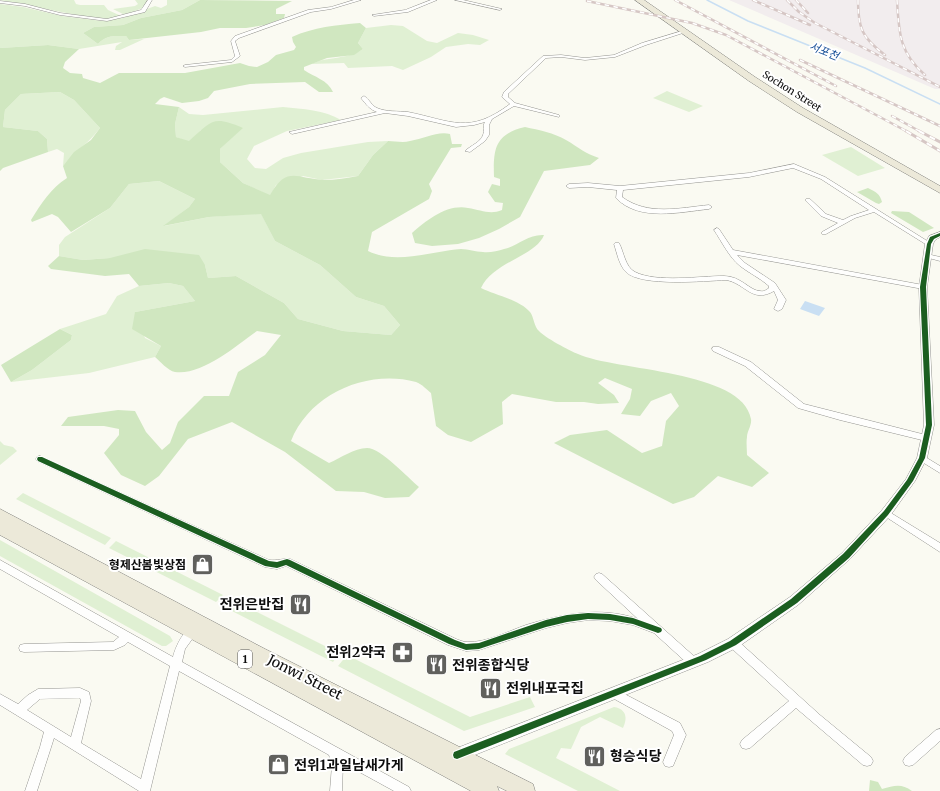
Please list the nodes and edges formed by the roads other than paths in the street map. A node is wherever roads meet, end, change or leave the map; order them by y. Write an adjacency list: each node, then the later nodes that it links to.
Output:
1 (150, 0): 6 (street)
2 (359, 0): 10 (street)
3 (435, 0): 8 (street)
4 (457, 0): 7 (street)
5 (639, 0): 9 (main road, Sochon Street)
6 (0, 2)
7 (500, 9)
8 (374, 14)
9 (684, 32): 12 (street); 20 (main road, Sochon Street)
10 (185, 66)
11 (364, 98): 13 (street)
12 (513, 104): 14 (street); 15 (street)
13 (384, 112): 15 (street); 16 (street)
14 (557, 116)
15 (490, 120): 17 (street)
16 (292, 132)
17 (468, 151)
18 (569, 186): 19 (street)
19 (620, 188): 22 (street); 23 (street)
20 (940, 190)
21 (808, 200): 24 (street)
22 (709, 207)
23 (874, 210): 24 (street); 29 (street)
24 (844, 222): 26 (street)
25 (718, 230): 30 (street)
26 (824, 233)
27 (940, 234): 29 (street)
28 (616, 244): 33 (street)
29 (929, 244): 31 (street)
30 (731, 252): 33 (street); 34 (street)
31 (927, 256): 32 (street); 34 (street)
32 (940, 259)
33 (773, 284): 35 (street)
34 (923, 288): 37 (street)
35 (778, 309)
36 (716, 349): 37 (street)
37 (926, 438): 38 (street)
38 (922, 458): 40 (street); 41 (street)
39 (40, 459): 47 (street)
40 (940, 470)
41 (886, 513): 44 (street); 50 (street)
42 (0, 515): 63 (main road, Jonwi Street / 1)
43 (0, 528): 48 (main road, Jonwi Street / 1)
44 (940, 548)
45 (0, 564): 49 (street)
46 (599, 577): 47 (street)
47 (658, 630): 52 (street)
48 (194, 631): 53 (street); 71 (main road, Jonwi Street / 1)
49 (126, 636): 51 (street); 53 (street)
50 (733, 643): 52 (street); 56 (street)
51 (24, 648)
52 (692, 662): 54 (street)
53 (176, 664): 62 (street); 67 (street)
54 (613, 693): 63 (street); 66 (street)
55 (0, 699): 57 (street)
56 (797, 701): 60 (street); 64 (street)
57 (20, 710): 58 (street); 61 (street)
58 (50, 729): 61 (street); 68 (street)
59 (940, 734): 65 (street)
60 (746, 744)
61 (75, 745): 67 (street)
62 (333, 751): 69 (street); 70 (street)
63 (457, 755): 72 (main road, Jonwi Street / 1)
64 (867, 761)
65 (909, 761)
66 (669, 762)
67 (147, 790)
68 (31, 791)
69 (336, 791)
70 (405, 791)
71 (490, 791)
72 (526, 791)

